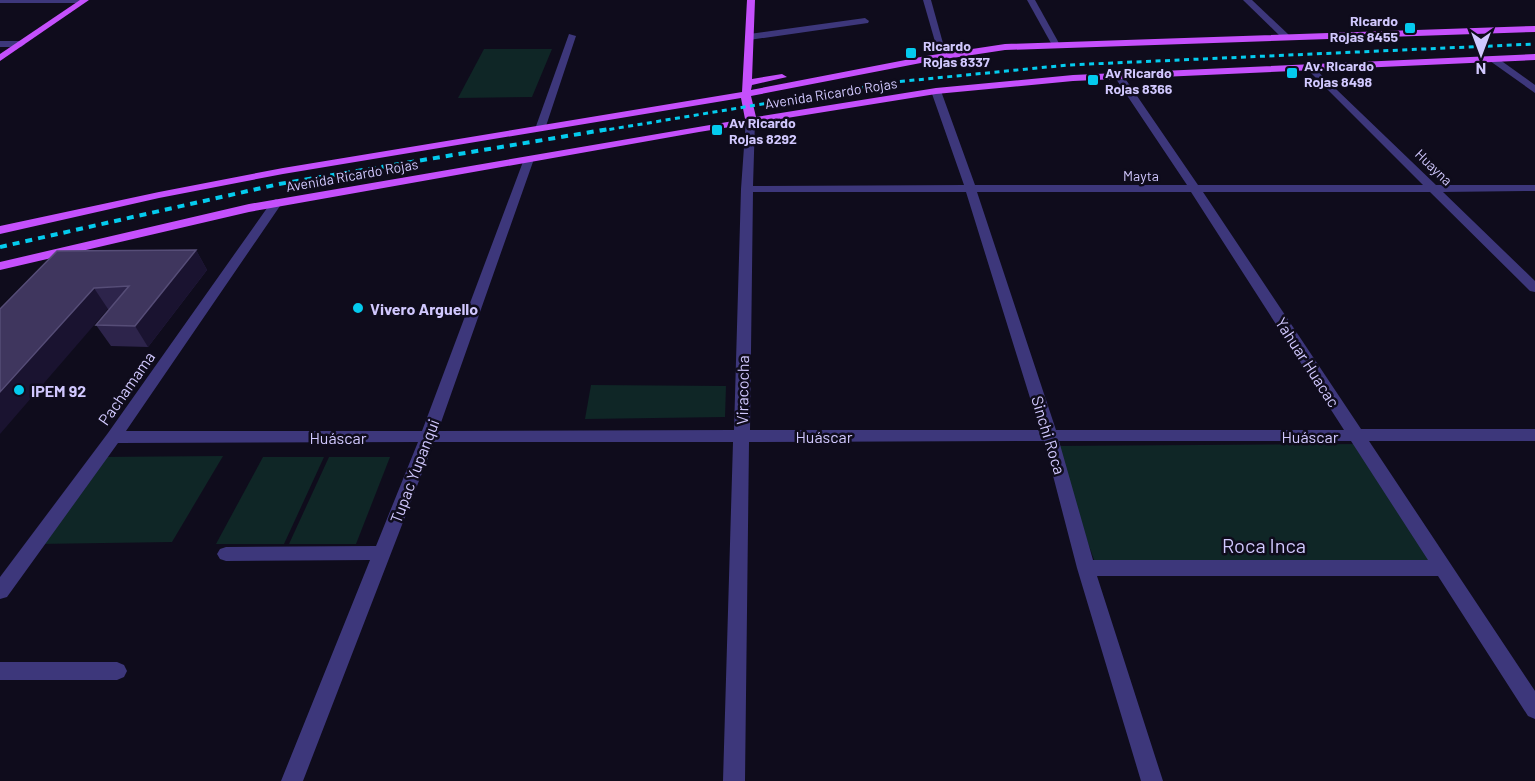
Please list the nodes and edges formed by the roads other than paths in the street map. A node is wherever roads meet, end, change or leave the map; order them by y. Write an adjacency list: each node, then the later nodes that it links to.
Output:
1 (751, 0): 11 (main road, Viracocha)
2 (927, 0): 17 (street)
3 (936, 0): 17 (street)
4 (1031, 0): 15 (street)
5 (1247, 0): 12 (street)
6 (0, 1): 7 (street)
7 (84, 1): 14 (main road)
8 (865, 21): 11 (street)
9 (1535, 29): 12 (main road, Avenida Ricardo Rojas)
10 (572, 36): 28 (street)
11 (749, 37): 23 (main road, Viracocha)
12 (1286, 38): 15 (main road, Avenida Ricardo Rojas)
13 (0, 44): 14 (street)
14 (21, 44): 19 (main road)
15 (1056, 45): 16 (main road, Avenida Ricardo Rojas)
16 (1005, 47): 17 (main road); 26 (main road, Avenida Ricardo Rojas)
17 (948, 51): 23 (main road)
18 (1535, 57): 20 (main road, Avenida Ricardo Rojas)
19 (0, 58)
20 (1492, 59): 21 (main road, Avenida Ricardo Rojas); 24 (street)
21 (1311, 68): 22 (main road, Avenida Ricardo Rojas); 32 (street, Huayna)
22 (1119, 76): 25 (main road, Avenida Ricardo Rojas); 34 (street, Yahuar Huacac)
23 (748, 83): 26 (main road, Viracocha)
24 (1535, 90)
25 (936, 91): 27 (main road, Avenida Ricardo Rojas); 33 (street, Sinchi Roca)
26 (746, 95): 27 (main road, Viracocha); 28 (main road, Avenida Ricardo Rojas)
27 (750, 121): 29 (main road, Avenida Ricardo Rojas); 31 (street, Viracocha)
28 (540, 129): 36 (main road, Avenida Ricardo Rojas)
29 (529, 159): 35 (main road, Avenida Ricardo Rojas); 44 (street, Tupac Yupanqui)
30 (1535, 188): 32 (street, Mayta)
31 (747, 189): 33 (street, Mayta); 40 (street, Viracocha)
32 (1435, 189): 34 (street, Mayta); 38 (street, Huayna)
33 (971, 190): 34 (street, Mayta); 41 (street, Sinchi Roca)
34 (1196, 190): 42 (street, Yahuar Huacac)
35 (276, 203): 37 (main road, Avenida Ricardo Rojas); 43 (street, Pachamama)
36 (0, 230)
37 (0, 266)
38 (1535, 288)
39 (1535, 435): 42 (street, Huáscar)
40 (741, 436): 41 (street, Huáscar); 44 (street, Huáscar); 54 (street, Viracocha)
41 (1050, 436): 42 (street, Huáscar); 47 (street, Sinchi Roca)
42 (1356, 436): 48 (street, Yahuar Huacac)
43 (114, 437): 44 (street, Huáscar); 49 (street, Pachamama)
44 (428, 437): 45 (street, Tupac Yupanqui)
45 (382, 553): 46 (street); 53 (street, Tupac Yupanqui)
46 (226, 554)
47 (1086, 568): 48 (street, Roca Inca); 55 (street, Sinchi Roca)
48 (1443, 568): 52 (street, Yahuar Huacac)
49 (0, 591)
50 (0, 671): 51 (street)
51 (117, 671)
52 (1535, 709)
53 (292, 781)
54 (734, 781)
55 (1152, 781)

